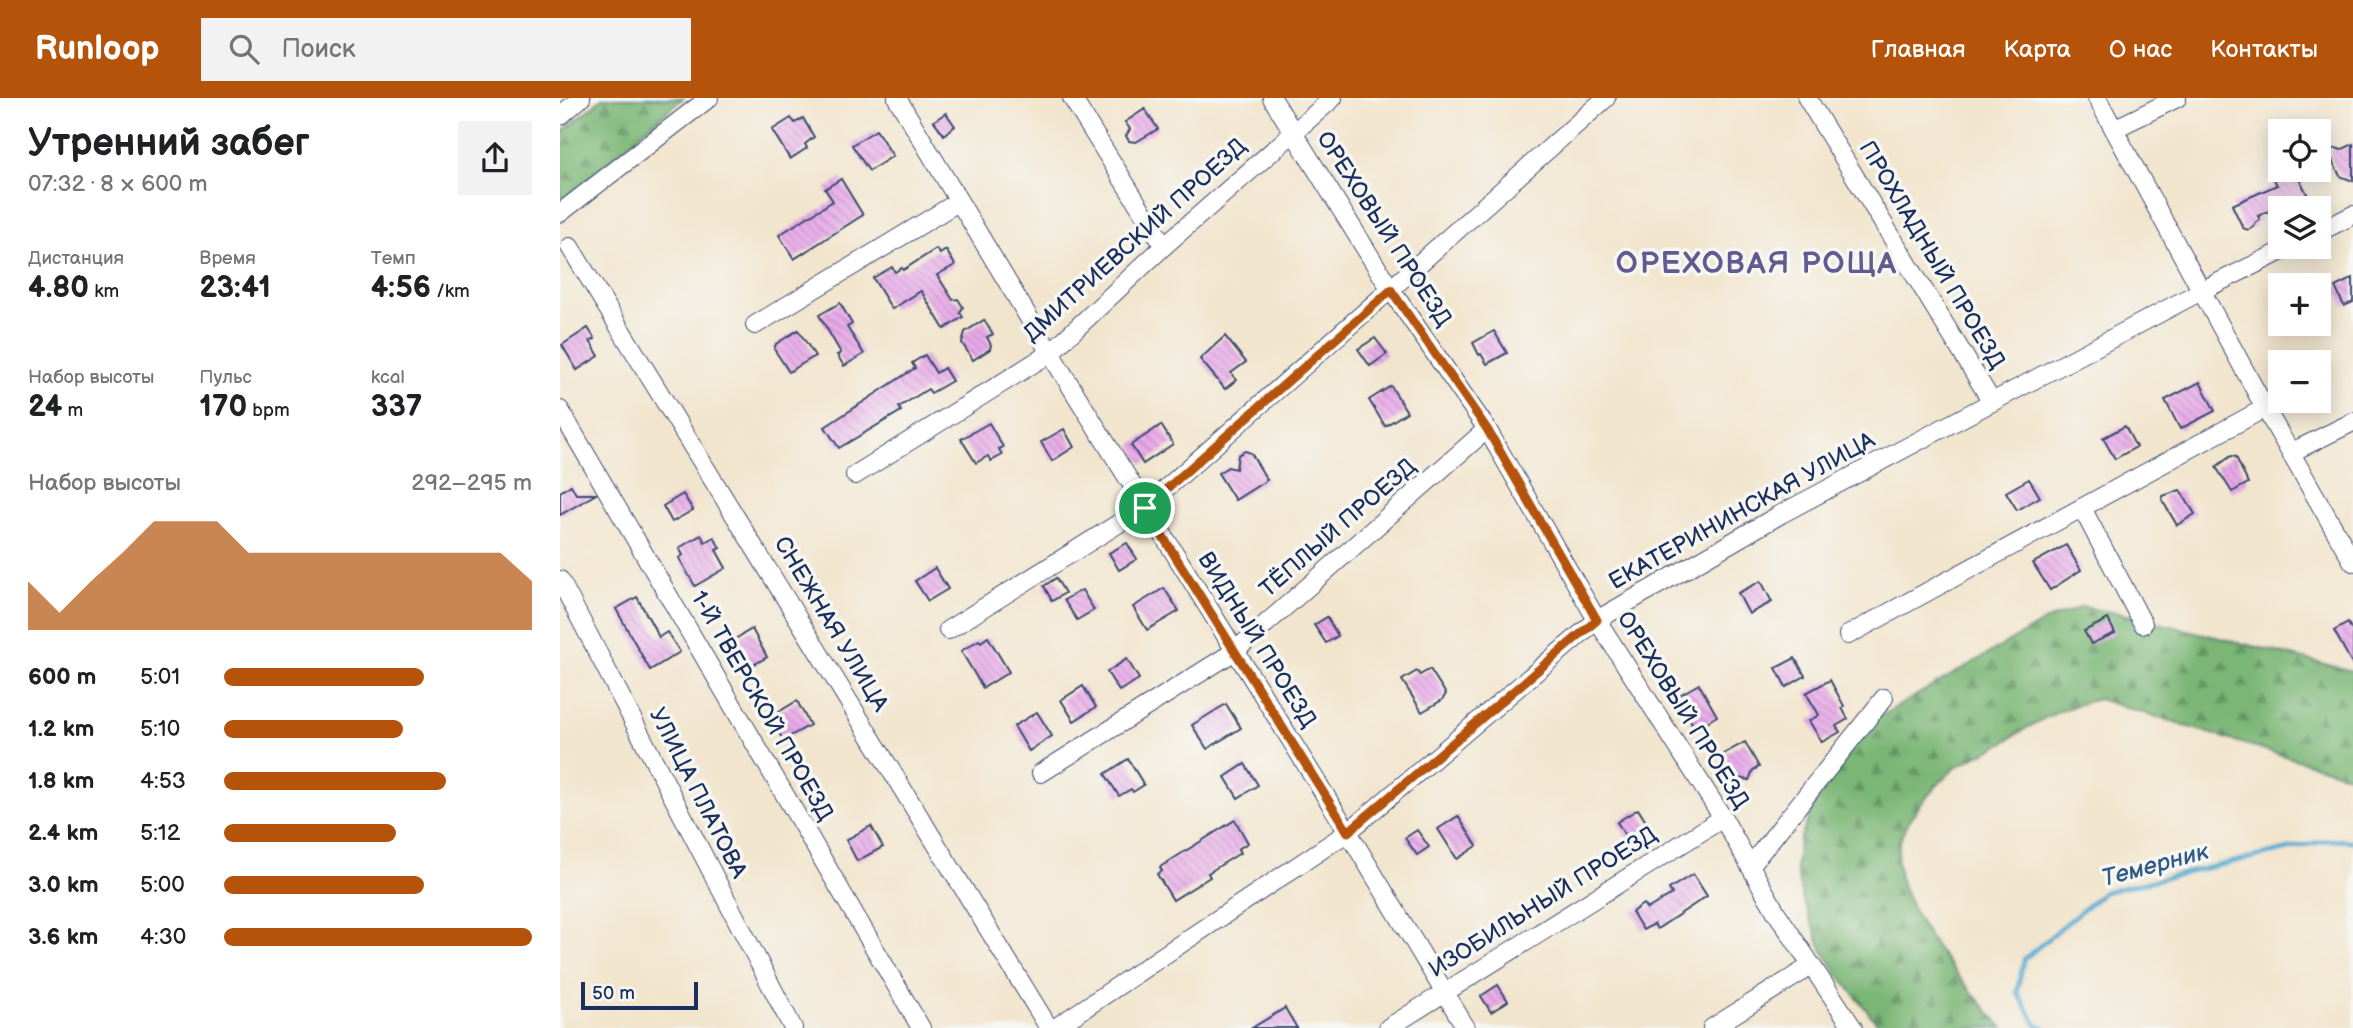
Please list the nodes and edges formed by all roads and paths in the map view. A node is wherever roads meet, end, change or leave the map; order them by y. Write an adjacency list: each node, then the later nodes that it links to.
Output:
1 (581, 98): 11 (street)
2 (709, 98): 15 (street)
3 (897, 98): 14 (street, ВИДНЫЙ ПРОЕЗД)
4 (1072, 98): 18 (street)
5 (1272, 98): 13 (street, ОРЕХОВЫЙ ПРОЕЗД)
6 (1332, 98): 13 (street, ДМИТРИЕВСКИЙ ПРОЕЗД)
7 (1605, 98): 21 (street)
8 (1807, 98): 25 (street, ПРОХЛАДНЫЙ ПРОЕЗД)
9 (2097, 98): 12 (street)
10 (2177, 98): 12 (street)
11 (560, 116)
12 (2114, 130): 22 (street)
13 (1293, 133): 18 (street, ДМИТРИЕВСКИЙ ПРОЕЗД); 21 (street, ОРЕХОВЫЙ ПРОЕЗД)
14 (958, 202): 23 (street); 24 (street, ВИДНЫЙ ПРОЕЗД)
15 (560, 213)
16 (2353, 215): 17 (street)
17 (2331, 226)
18 (1164, 246): 24 (street, ДМИТРИЕВСКИЙ ПРОЕЗД)
19 (570, 247): 50 (street, СНЕЖНАЯ УЛИЦА)
20 (2268, 258): 22 (street, ЕКАТЕРИНИНСКАЯ УЛИЦА)
21 (1391, 290): 29 (street, ОРЕХОВЫЙ ПРОЕЗД); 32 (street)
22 (2203, 290): 25 (street, ЕКАТЕРИНИНСКАЯ УЛИЦА); 26 (street)
23 (755, 325)
24 (1050, 353): 31 (street, ДМИТРИЕВСКИЙ ПРОЕЗД); 32 (street, ВИДНЫЙ ПРОЕЗД)
25 (1992, 402): 36 (street, ЕКАТЕРИНИНСКАЯ УЛИЦА)
26 (2265, 408): 30 (street); 33 (street)
27 (560, 410): 49 (street, 1-Й ТВЕРСКОЙ ПРОЕЗД)
28 (2353, 422): 30 (street)
29 (1487, 429): 36 (street, ОРЕХОВЫЙ ПРОЕЗД); 40 (street, ТЁПЛЫЙ ПРОЕЗД)
30 (2292, 452): 34 (street)
31 (855, 475)
32 (1145, 508): 38 (street); 40 (street, ВИДНЫЙ ПРОЕЗД)
33 (2082, 508): 37 (street); 39 (street)
34 (2353, 562)
35 (560, 580): 48 (street, УЛИЦА ПЛАТОВА)
36 (1597, 620): 43 (street, ОРЕХОВЫЙ ПРОЕЗД); 44 (street, ЕКАТЕРИНИНСКАЯ УЛИЦА)
37 (2143, 624)
38 (948, 631)
39 (1848, 635)
40 (1235, 651): 42 (street, ТЁПЛЫЙ ПРОЕЗД); 44 (street, ВИДНЫЙ ПРОЕЗД)
41 (1884, 698): 45 (street)
42 (1041, 773)
43 (1723, 818): 45 (street, ОРЕХОВЫЙ ПРОЕЗД); 47 (street, ИЗОБИЛЬНЫЙ ПРОЕЗД)
44 (1348, 832): 47 (street, ВИДНЫЙ ПРОЕЗД); 51 (street, ЕКАТЕРИНИНСКАЯ УЛИЦА)
45 (1750, 866): 46 (street, ОРЕХОВЫЙ ПРОЕЗД)
46 (1811, 966): 54 (street); 55 (street, ОРЕХОВЫЙ ПРОЕЗД)
47 (1444, 993): 52 (street, ИЗОБИЛЬНЫЙ ПРОЕЗД); 53 (street, ВИДНЫЙ ПРОЕЗД)
48 (793, 1028)
49 (921, 1028)
50 (1049, 1028)
51 (1055, 1028)
52 (1388, 1028)
53 (1466, 1028)
54 (1712, 1028)
55 (1853, 1028)

